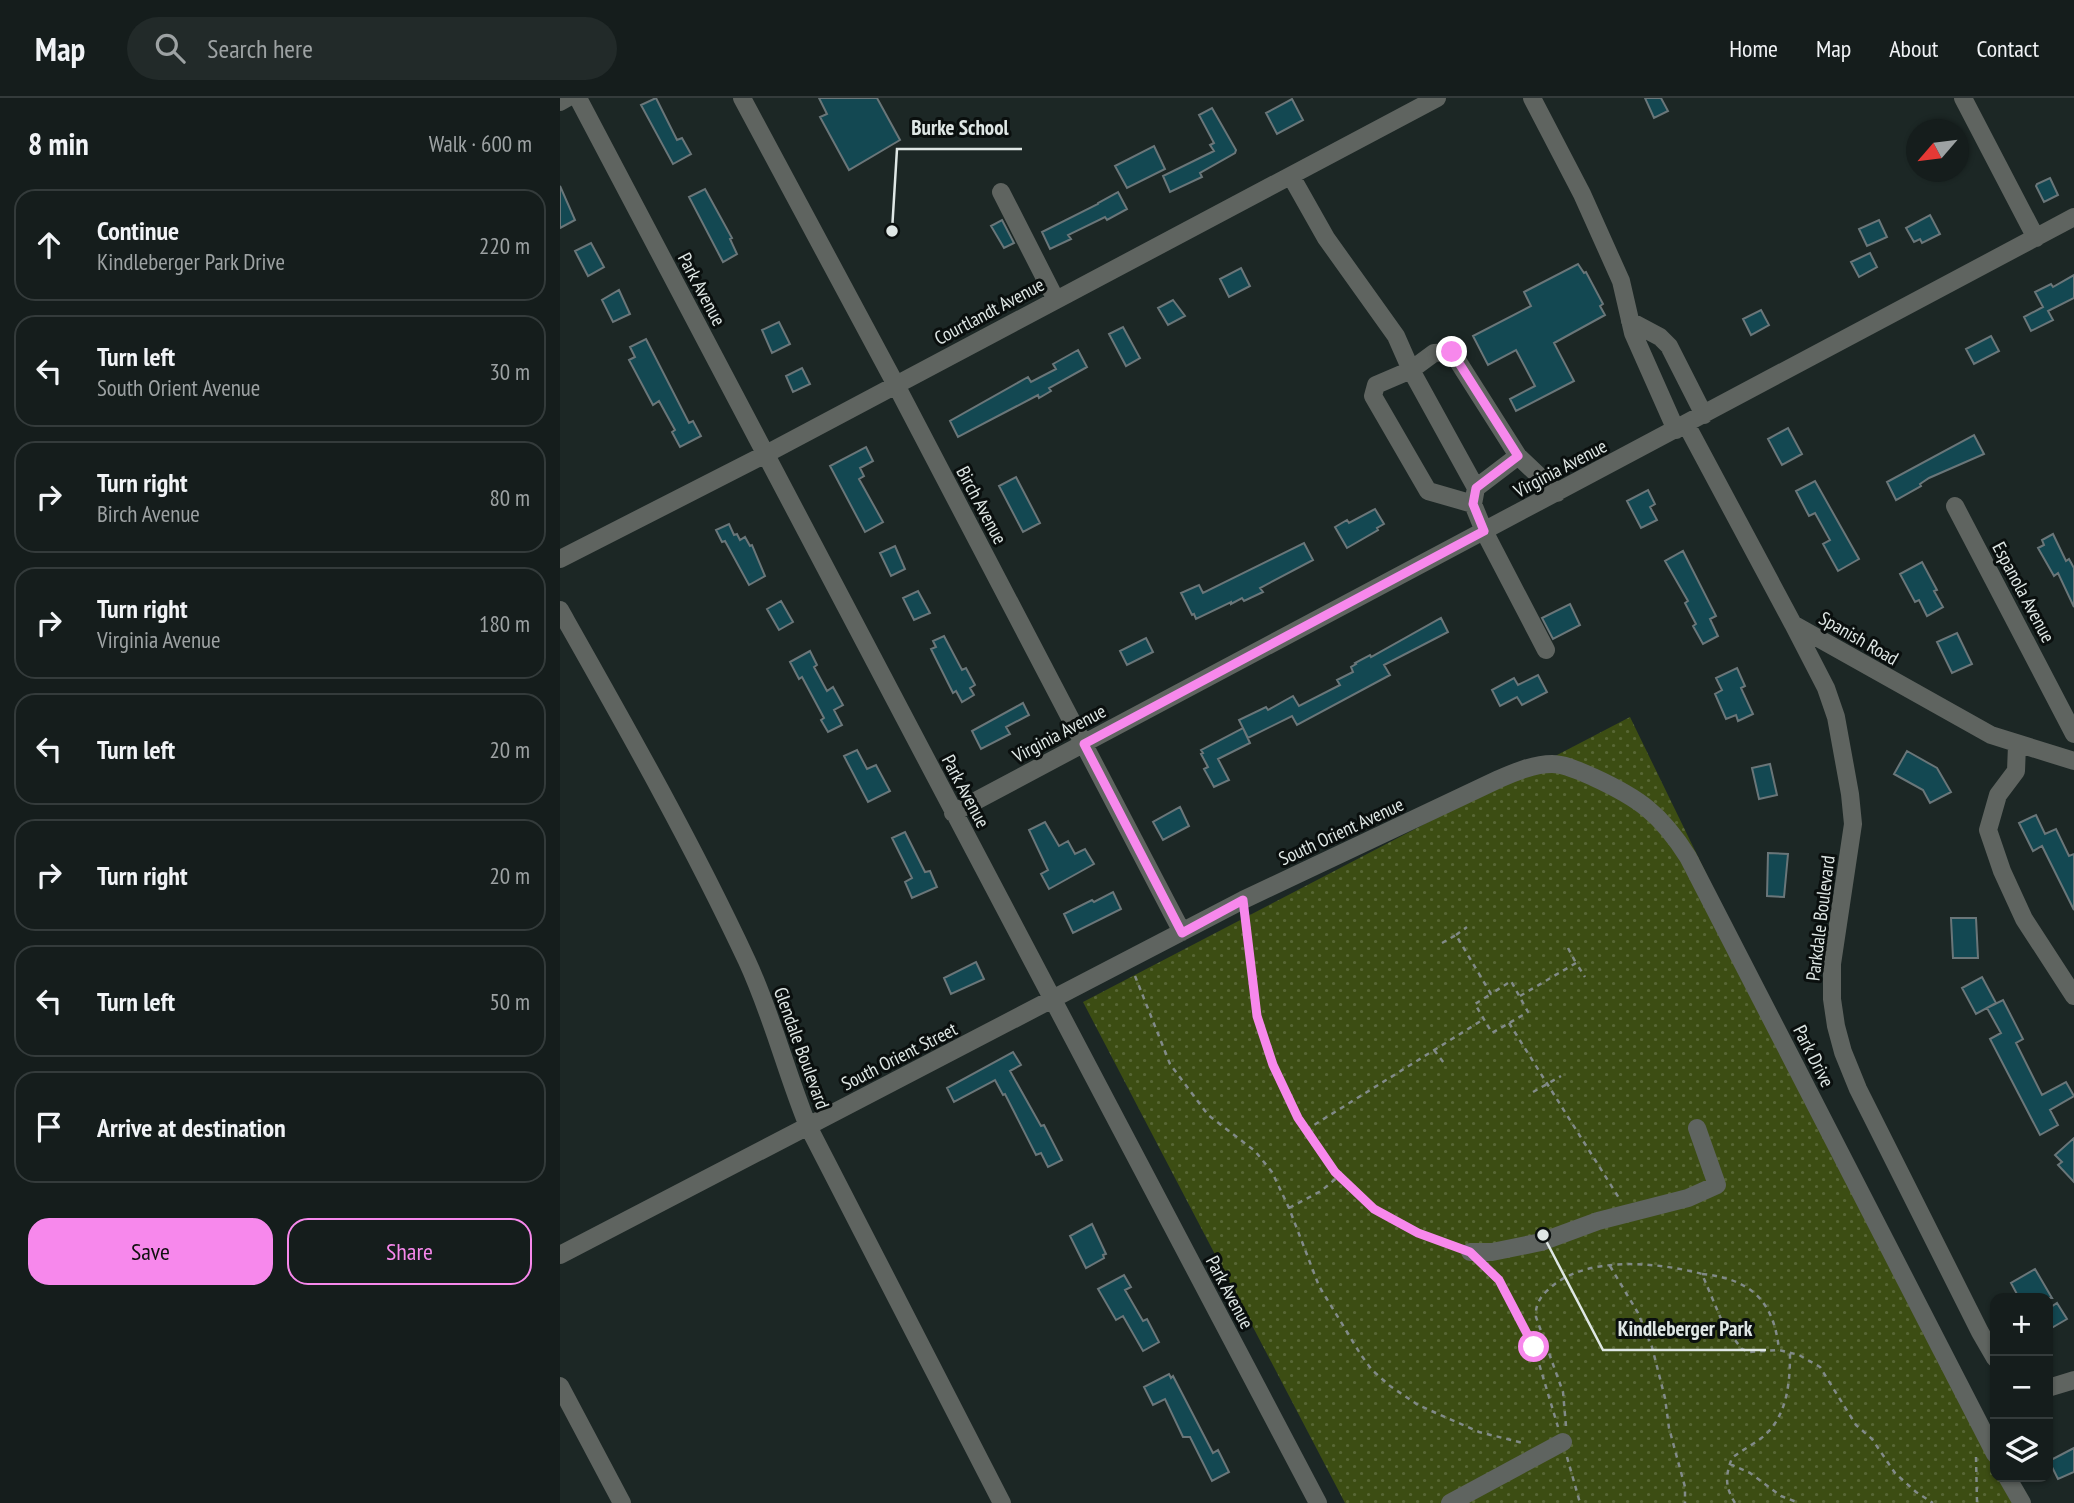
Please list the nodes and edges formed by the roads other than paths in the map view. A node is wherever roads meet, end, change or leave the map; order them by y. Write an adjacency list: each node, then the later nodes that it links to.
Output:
1 (567, 98): 7 (street)
2 (578, 98): 18 (street, Park Avenue)
3 (743, 98): 15 (street, Birch Avenue)
4 (1437, 98): 8 (street, Courtlandt Avenue)
5 (1532, 98): 13 (street, Spanish Road)
6 (1963, 98): 11 (street)
7 (560, 102)
8 (1291, 176): 12 (street, Courtlandt Avenue); 14 (street)
9 (1001, 192): 12 (street)
10 (2074, 217): 11 (street, Virginia Avenue)
11 (2036, 238): 16 (street, Virginia Avenue)
12 (1056, 300): 15 (street, Courtlandt Avenue)
13 (1630, 321): 16 (street); 17 (street, Spanish Road)
14 (1410, 370): 19 (street); 21 (street); 21 (street)
15 (896, 385): 18 (street, Courtlandt Avenue); 29 (street, Birch Avenue)
16 (1704, 415): 17 (street, Virginia Avenue)
17 (1681, 427): 20 (street, Virginia Avenue); 26 (street, Spanish Road)
18 (766, 454): 24 (street, Courtlandt Avenue); 33 (street, Park Avenue)
19 (1518, 456): 20 (street); 21 (street)
20 (1557, 493): 23 (street, Virginia Avenue)
21 (1475, 496): 23 (street)
22 (1955, 506): 28 (street, Espanola Avenue)
23 (1484, 531): 27 (street); 29 (street, Virginia Avenue)
24 (560, 559)
25 (560, 610): 37 (street, Glendale Boulevard)
26 (1793, 624): 30 (street, Spanish Road); 41 (street, Parkdale Boulevard)
27 (1546, 650)
28 (2074, 734)
29 (1084, 744): 33 (street, Virginia Avenue); 34 (street, Birch Avenue)
30 (2017, 744): 31 (street, Spanish Road); 35 (street)
31 (2074, 761)
32 (1520, 770): 34 (street, South Orient Avenue); 46 (street, Park Drive)
33 (953, 813): 36 (street, Park Avenue)
34 (1182, 933): 36 (street, South Orient Street)
35 (2074, 996)
36 (1052, 1000): 37 (street, South Orient Street); 50 (street, Park Avenue)
37 (808, 1126): 40 (street, South Orient Street); 49 (street, Glendale Boulevard)
38 (1697, 1128): 39 (street)
39 (1470, 1252)
40 (560, 1255)
41 (1994, 1356)
42 (2074, 1380): 44 (street)
43 (560, 1386): 48 (street)
44 (2053, 1386)
45 (1563, 1442): 51 (street)
46 (1990, 1444)
47 (2010, 1482): 52 (street)
48 (622, 1503)
49 (1002, 1503)
50 (1318, 1503)
51 (1450, 1503)
52 (2022, 1503)

